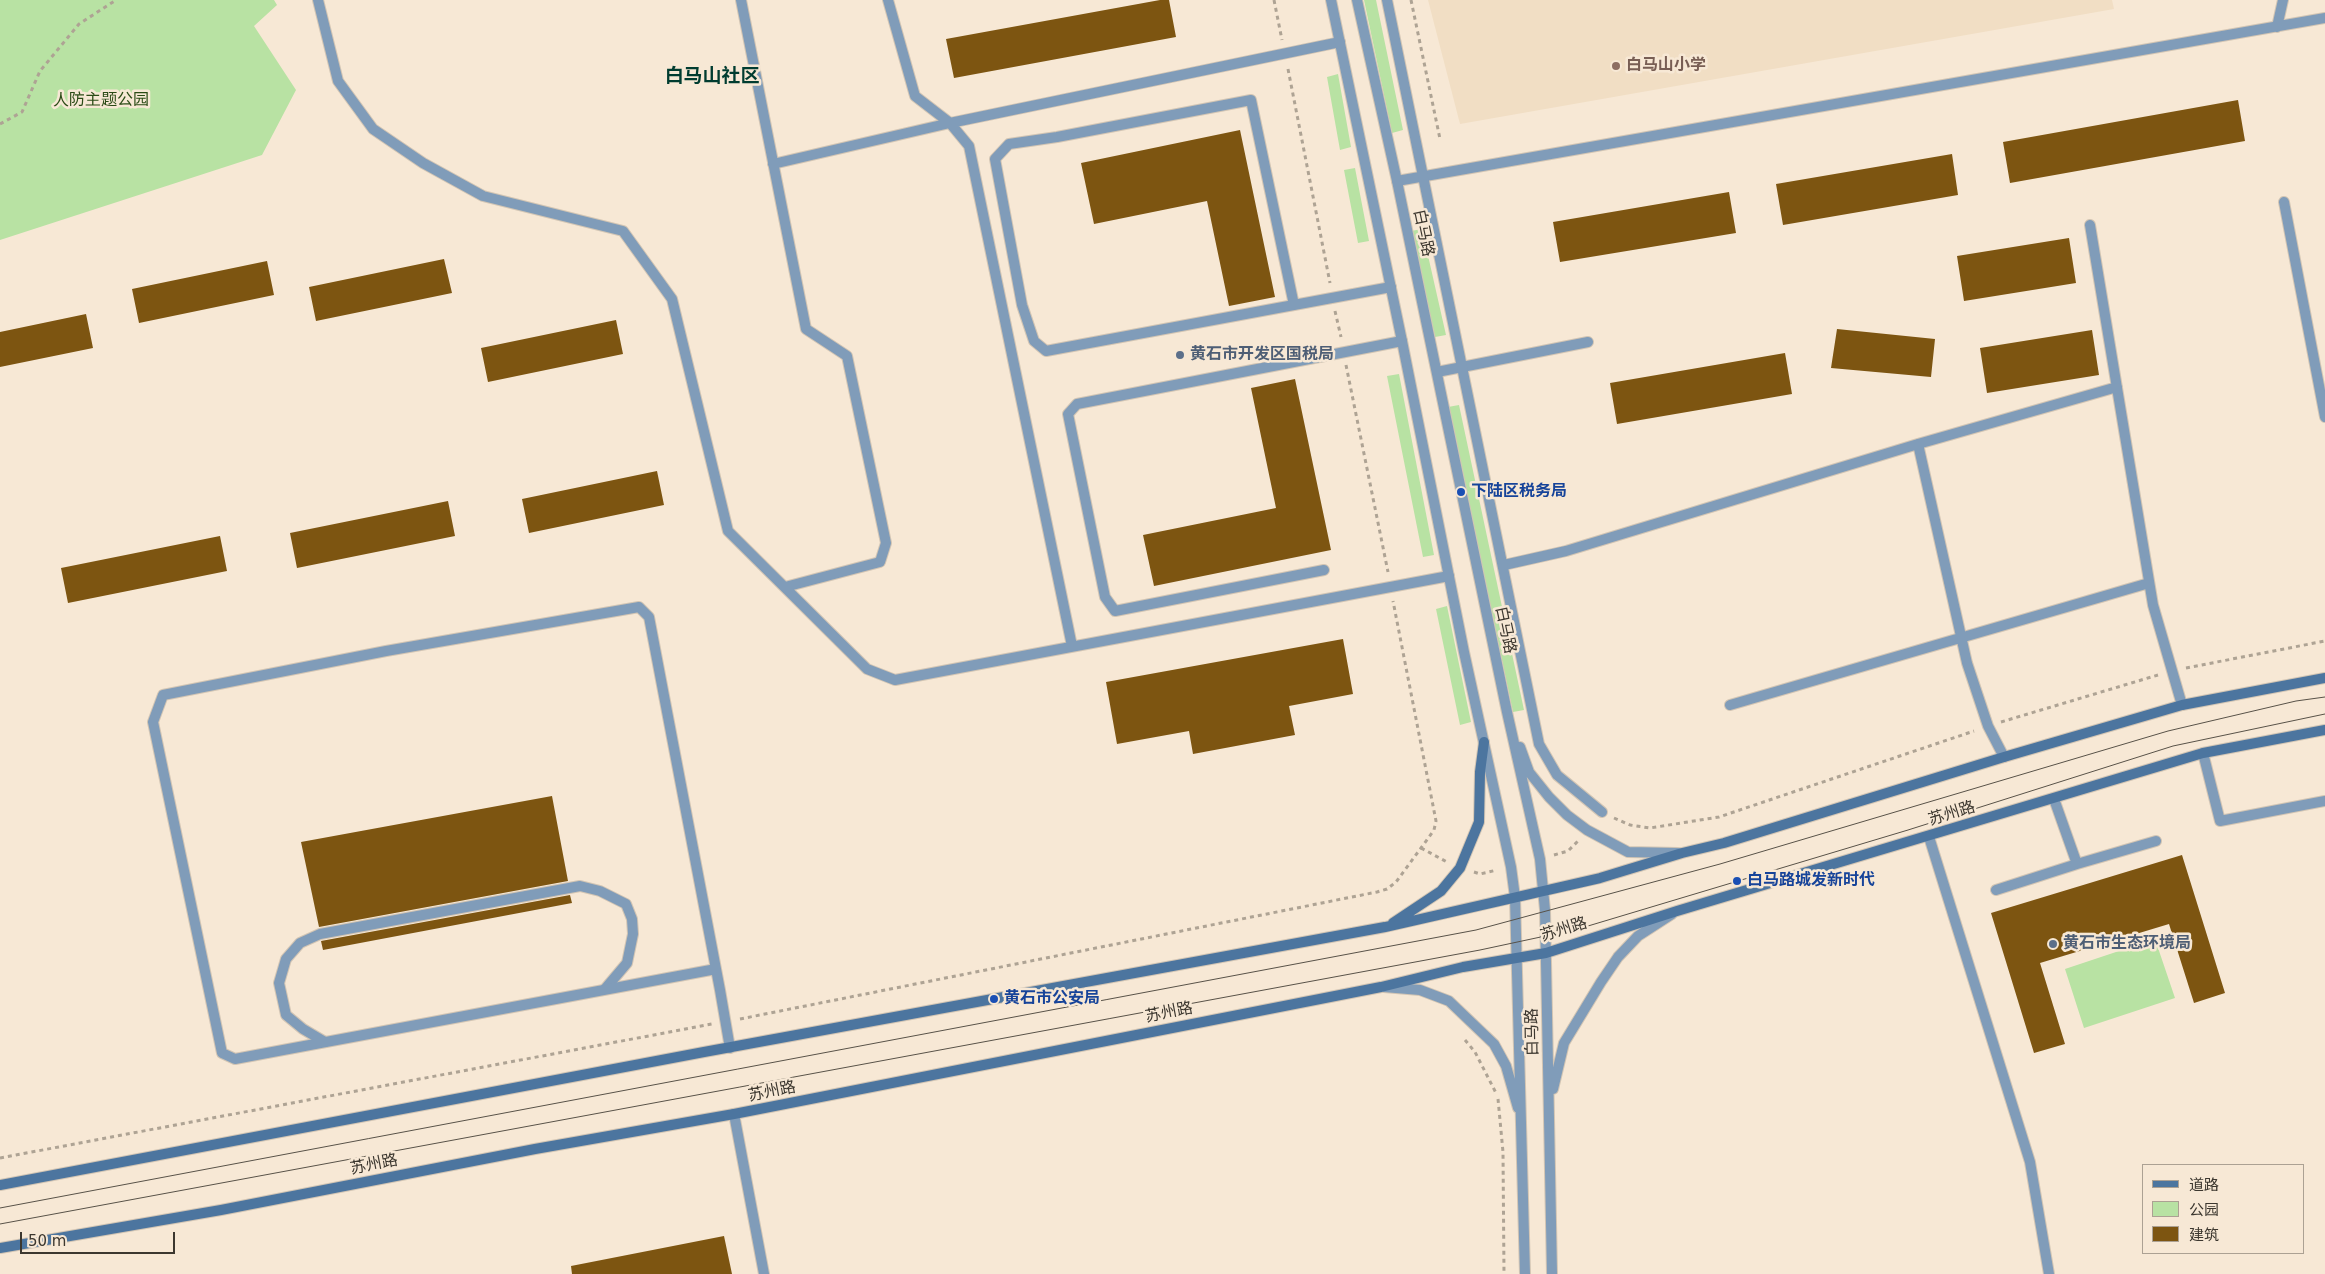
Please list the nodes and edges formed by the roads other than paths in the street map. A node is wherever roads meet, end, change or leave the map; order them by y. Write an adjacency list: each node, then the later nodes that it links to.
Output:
1 (318, 0): 30 (street)
2 (741, 0): 12 (street)
3 (888, 0): 11 (street)
4 (1331, 0): 10 (street, 白马路)
5 (1357, 0): 14 (street, 白马路)
6 (1387, 0): 13 (street)
7 (2283, 0): 9 (street)
8 (2325, 18): 9 (street)
9 (2277, 27): 13 (street)
10 (1340, 42): 11 (street); 17 (street, 白马路)
11 (950, 123): 12 (street); 32 (street)
12 (773, 164): 30 (street)
13 (1423, 177): 14 (street); 21 (street)
14 (1397, 181): 22 (street, 白马路)
15 (2284, 202): 24 (street)
16 (2090, 225): 23 (street)
17 (1391, 287): 18 (street); 19 (street, 白马路)
18 (1294, 305): 18 (street)
19 (1402, 341): 27 (street); 28 (street, 白马路)
20 (1588, 342): 21 (street)
21 (1462, 367): 22 (street); 26 (street)
22 (1437, 372): 36 (street, 白马路)
23 (2117, 387): 25 (street); 29 (street)
24 (2325, 417)
25 (1918, 444): 26 (street); 31 (street)
26 (1504, 565): 43 (street)
27 (1324, 570)
28 (1449, 576): 32 (street); 38 (street, 白马路)
29 (2149, 583): 31 (street); 35 (street)
30 (785, 587): 32 (street)
31 (1961, 636): 34 (street); 40 (street)
32 (1072, 646)
33 (2325, 678): 35 (main road)
34 (1730, 705)
35 (2182, 705): 40 (main road)
36 (1507, 712): 46 (street); 48 (street, 白马路)
37 (2325, 730): 39 (main road, 苏州路)
38 (1484, 742): 50 (street, 白马路); 52 (main road)
39 (2203, 753): 41 (main road, 苏州路); 42 (street)
40 (2004, 756): 46 (main road)
41 (2054, 799): 44 (main road, 苏州路); 47 (street)
42 (2325, 801)
43 (1602, 812)
44 (1928, 837): 51 (main road, 苏州路); 68 (street)
45 (2156, 841): 47 (street)
46 (1682, 853): 48 (main road)
47 (2076, 864): 49 (street)
48 (1545, 890): 50 (main road); 53 (street, 白马路)
49 (1996, 890)
50 (1516, 897): 52 (main road); 54 (street, 白马路)
51 (1677, 911): 53 (main road, 苏州路); 61 (street)
52 (1385, 928): 59 (main road)
53 (1546, 953): 54 (main road, 苏州路); 61 (street, 白马路)
54 (1517, 957): 56 (main road, 苏州路); 62 (street, 白马路)
55 (716, 969): 57 (street); 58 (street); 59 (street)
56 (1381, 987): 60 (main road, 苏州路); 62 (street)
57 (605, 990): 58 (street); 58 (street)
58 (325, 1042)
59 (730, 1048): 63 (main road)
60 (734, 1114): 64 (main road, 苏州路); 65 (street)
61 (1549, 1124): 67 (street, 白马路)
62 (1523, 1125): 66 (street, 白马路)
63 (0, 1184)
64 (0, 1248)
65 (764, 1274)
66 (1525, 1274)
67 (1552, 1274)
68 (2048, 1274)

